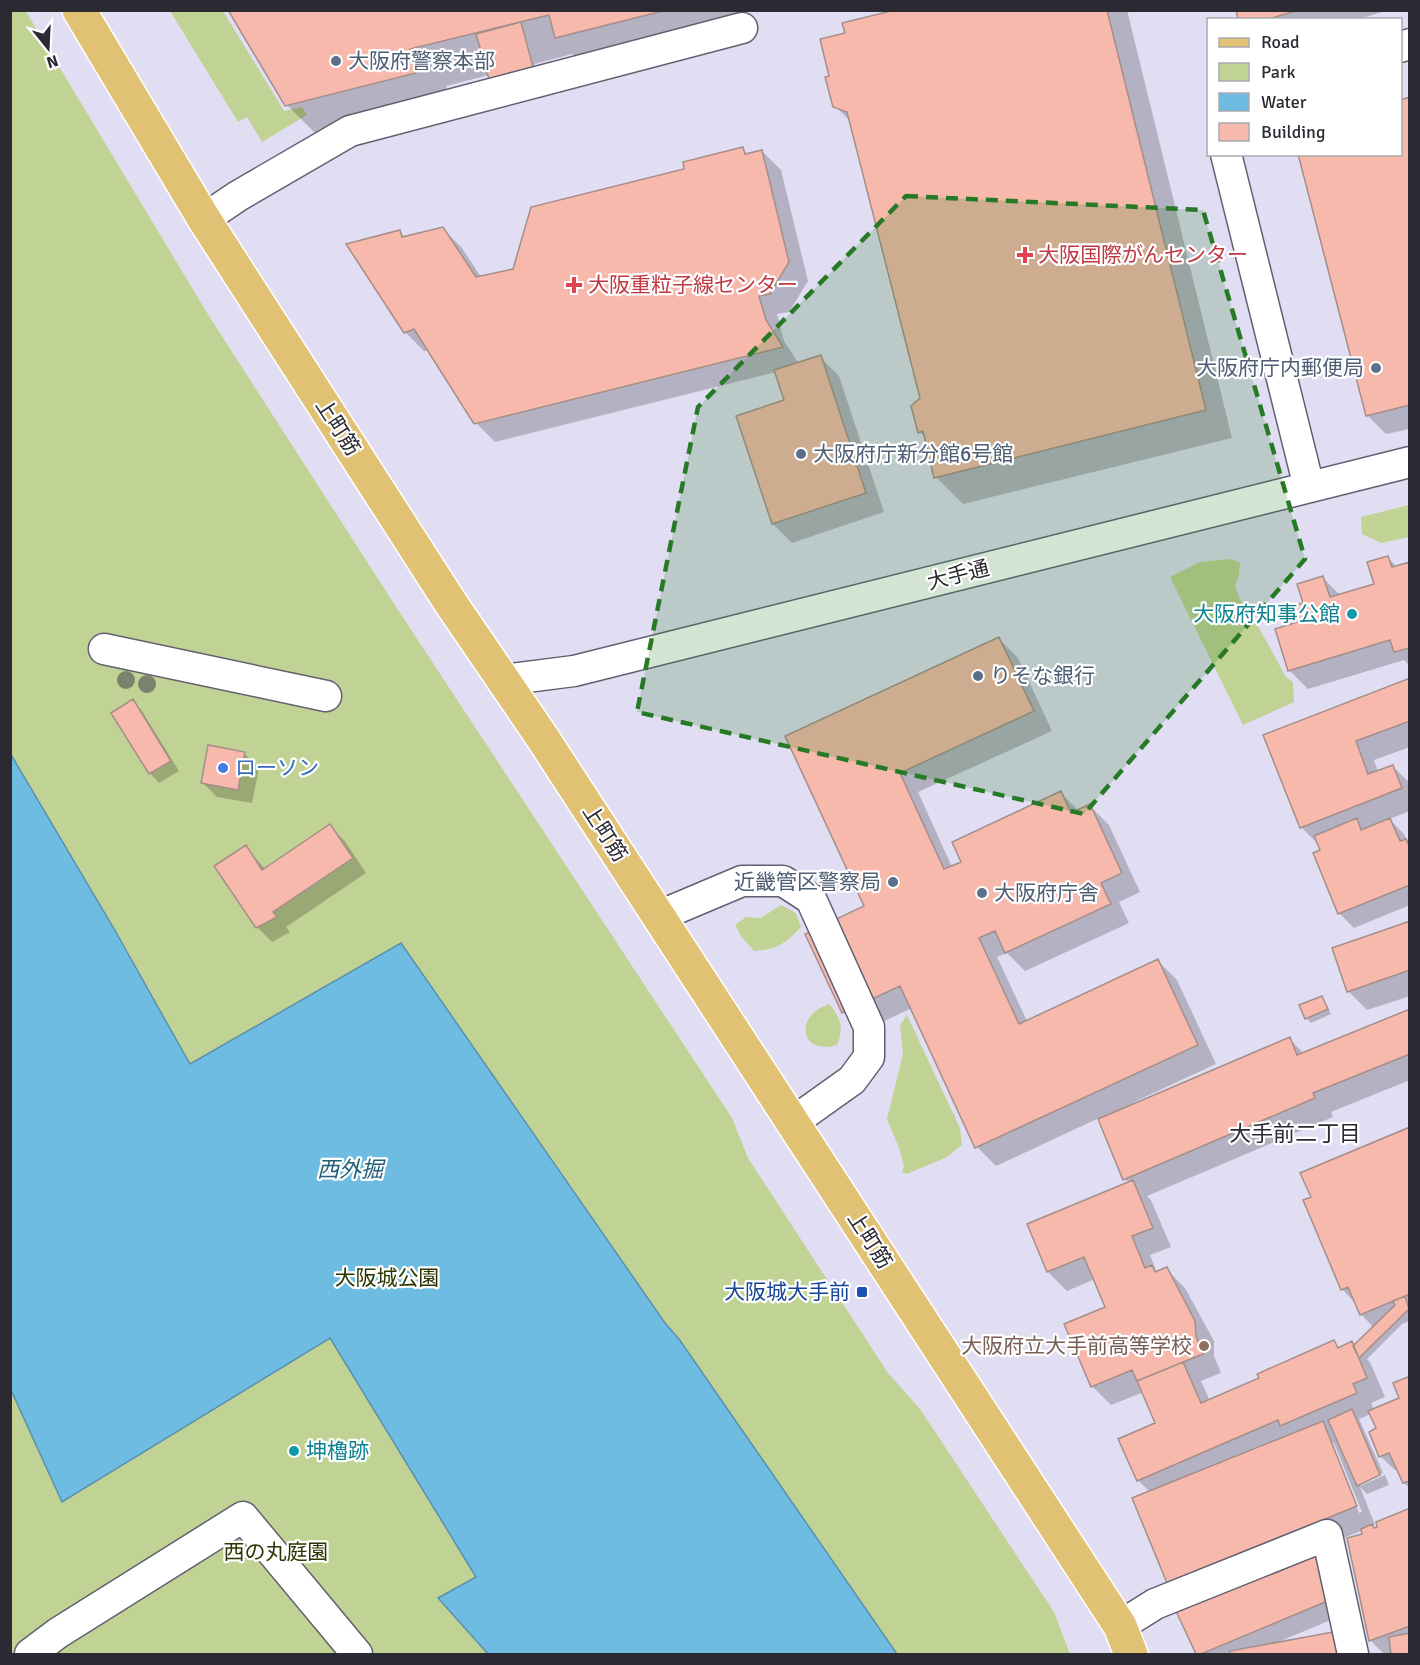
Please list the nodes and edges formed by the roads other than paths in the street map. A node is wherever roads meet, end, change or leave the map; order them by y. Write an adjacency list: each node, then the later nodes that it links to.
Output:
1 (79, 10): 4 (main road, 上町筋)
2 (742, 28): 4 (street)
3 (1226, 156): 6 (street)
4 (204, 219): 8 (main road, 上町筋)
5 (1410, 462): 6 (street, 大手通)
6 (1309, 487): 8 (street, 大手通)
7 (104, 649): 9 (street)
8 (504, 680): 10 (main road, 上町筋)
9 (326, 696)
10 (659, 916): 11 (main road, 上町筋); 11 (street)
11 (793, 1122): 12 (main road, 上町筋)
12 (1126, 1640): 15 (street)
13 (30, 1654): 14 (street)
14 (357, 1654)
15 (1353, 1654)

